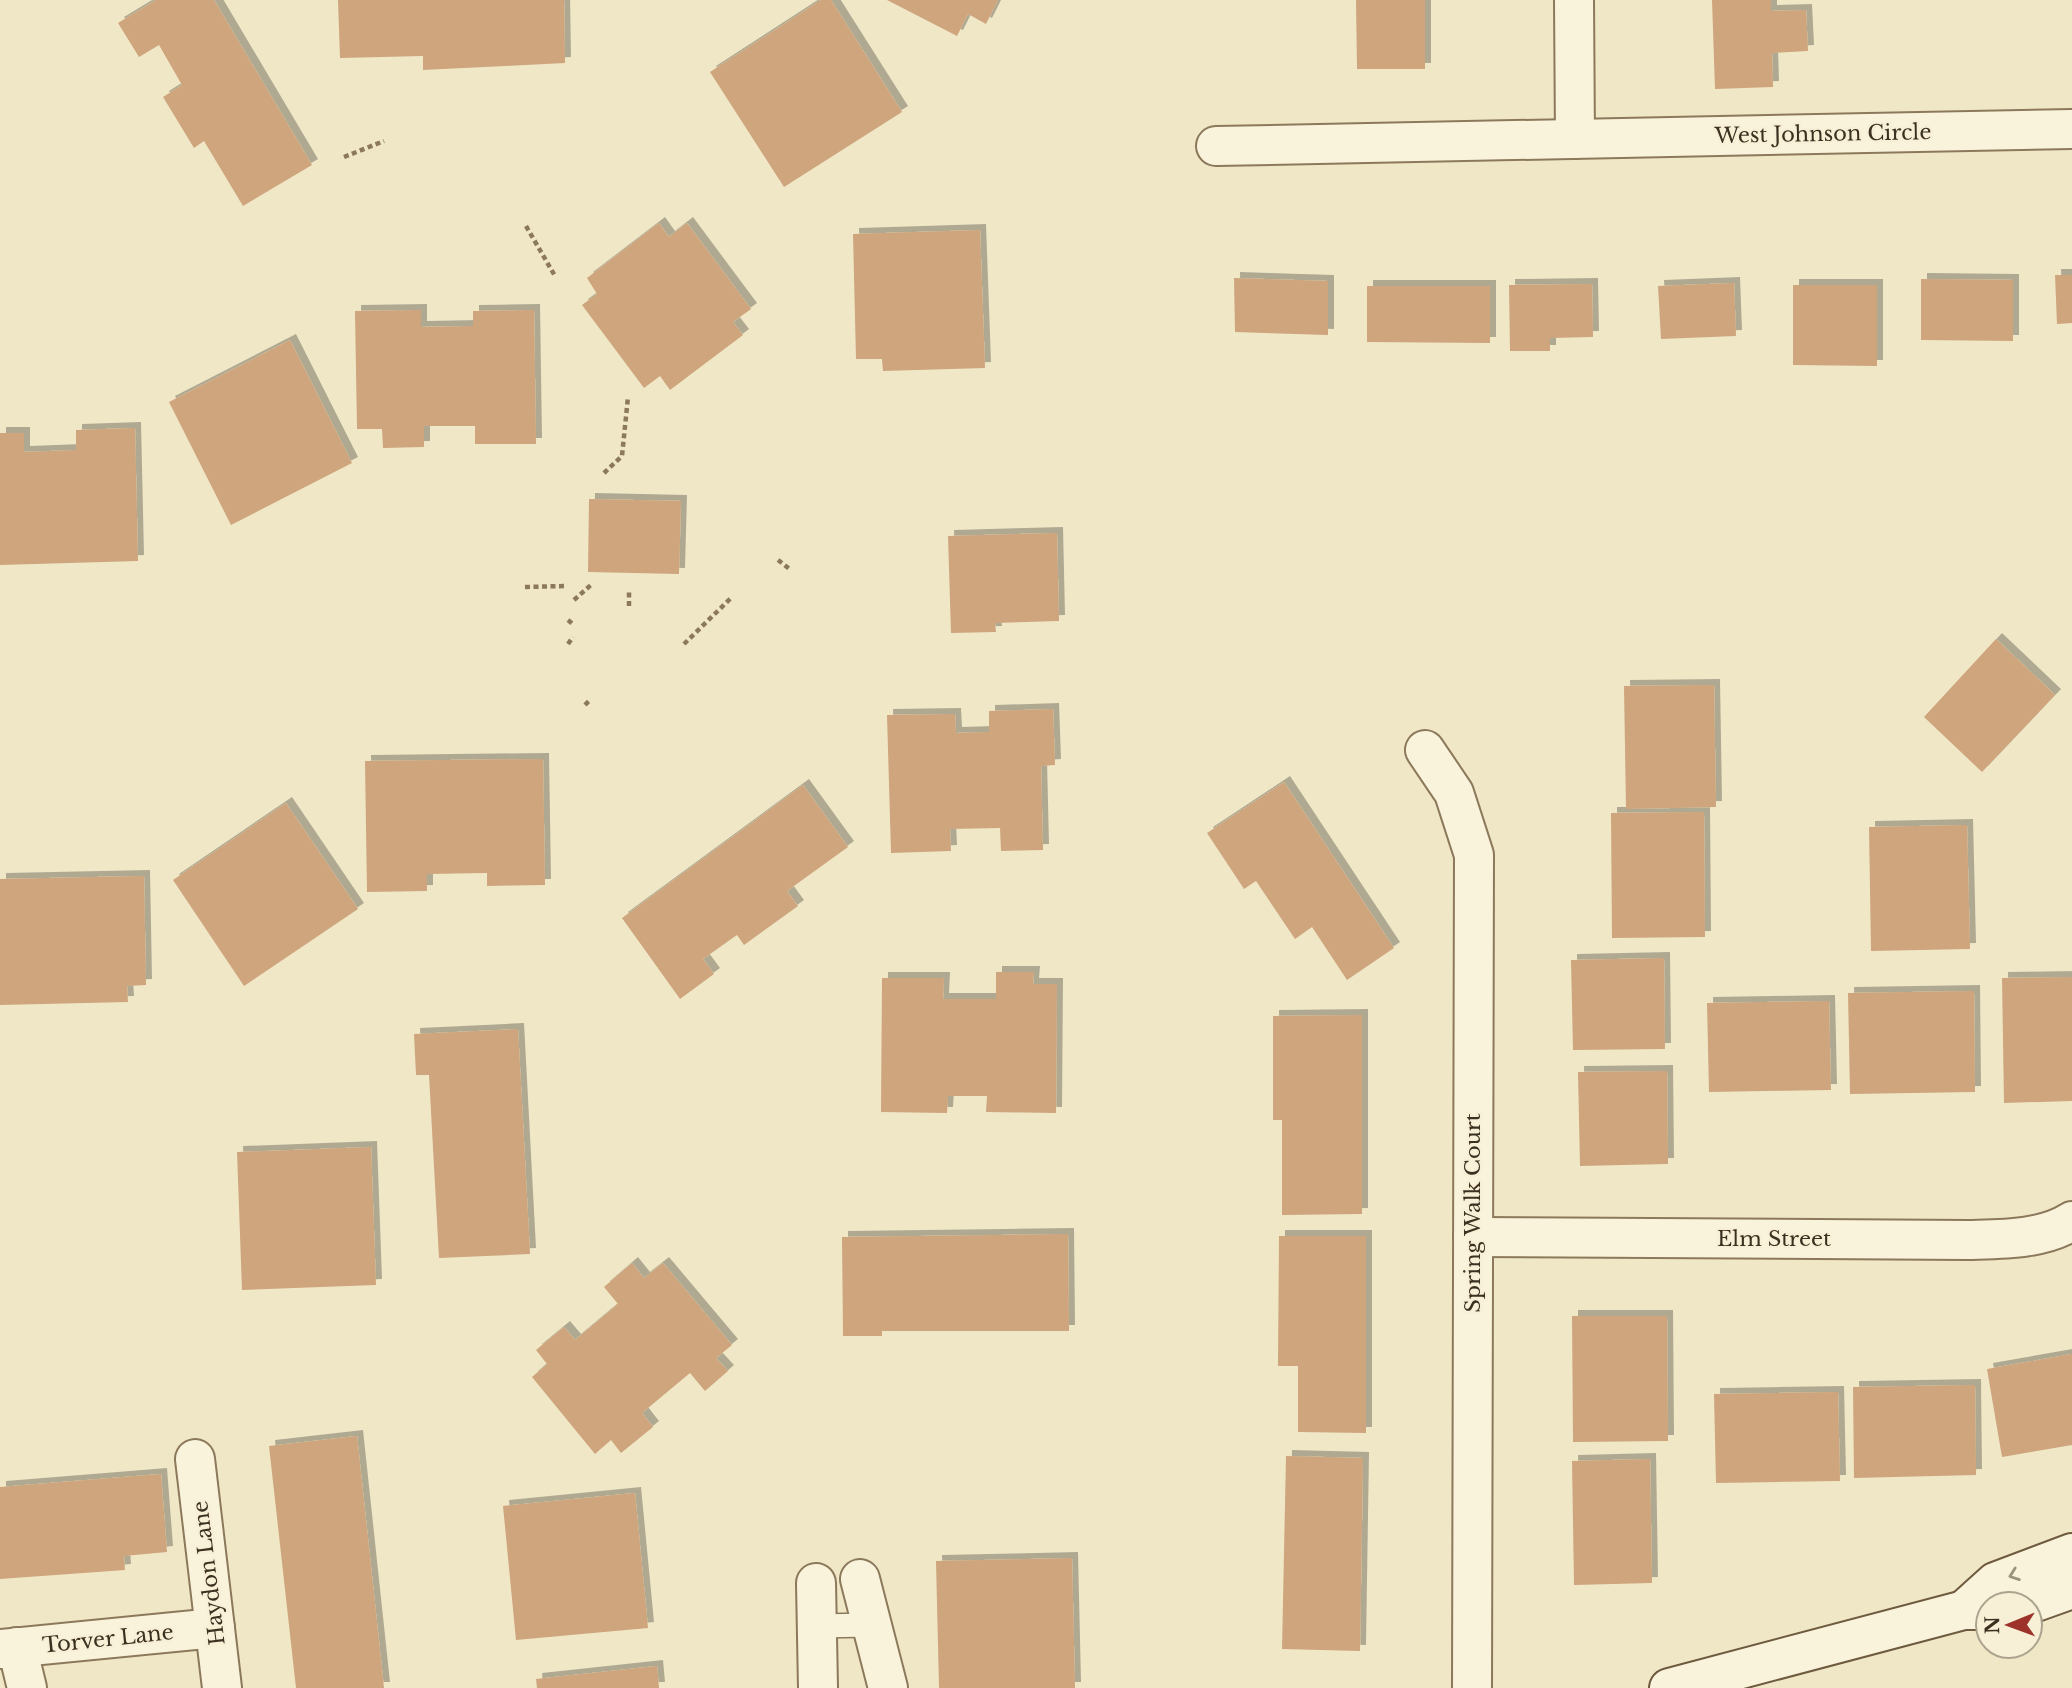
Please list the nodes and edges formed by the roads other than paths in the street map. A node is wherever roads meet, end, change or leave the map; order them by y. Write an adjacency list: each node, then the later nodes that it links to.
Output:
1 (1574, 0): 3 (street)
2 (2072, 129): 3 (street, West Johnson Circle)
3 (1575, 139): 4 (street, West Johnson Circle)
4 (1216, 146)
5 (1425, 750): 7 (street, Spring Walk Court)
6 (2072, 1221): 7 (street, Elm Street)
7 (1473, 1237): 22 (street, Spring Walk Court)
8 (195, 1459): 16 (street, Haydon Lane)
9 (2072, 1553): 12 (street, one-way to 12)
10 (860, 1579): 14 (street)
11 (816, 1583): 15 (street)
12 (1990, 1590)
13 (1974, 1611): 23 (street)
14 (871, 1625): 15 (lane); 21 (street)
15 (816, 1626): 20 (street)
16 (215, 1628): 17 (street, Torver Lane); 19 (street, Haydon Lane)
17 (9, 1648): 18 (street)
18 (27, 1688)
19 (222, 1688)
20 (818, 1688)
21 (888, 1688)
22 (1472, 1688)
23 (1669, 1688)

